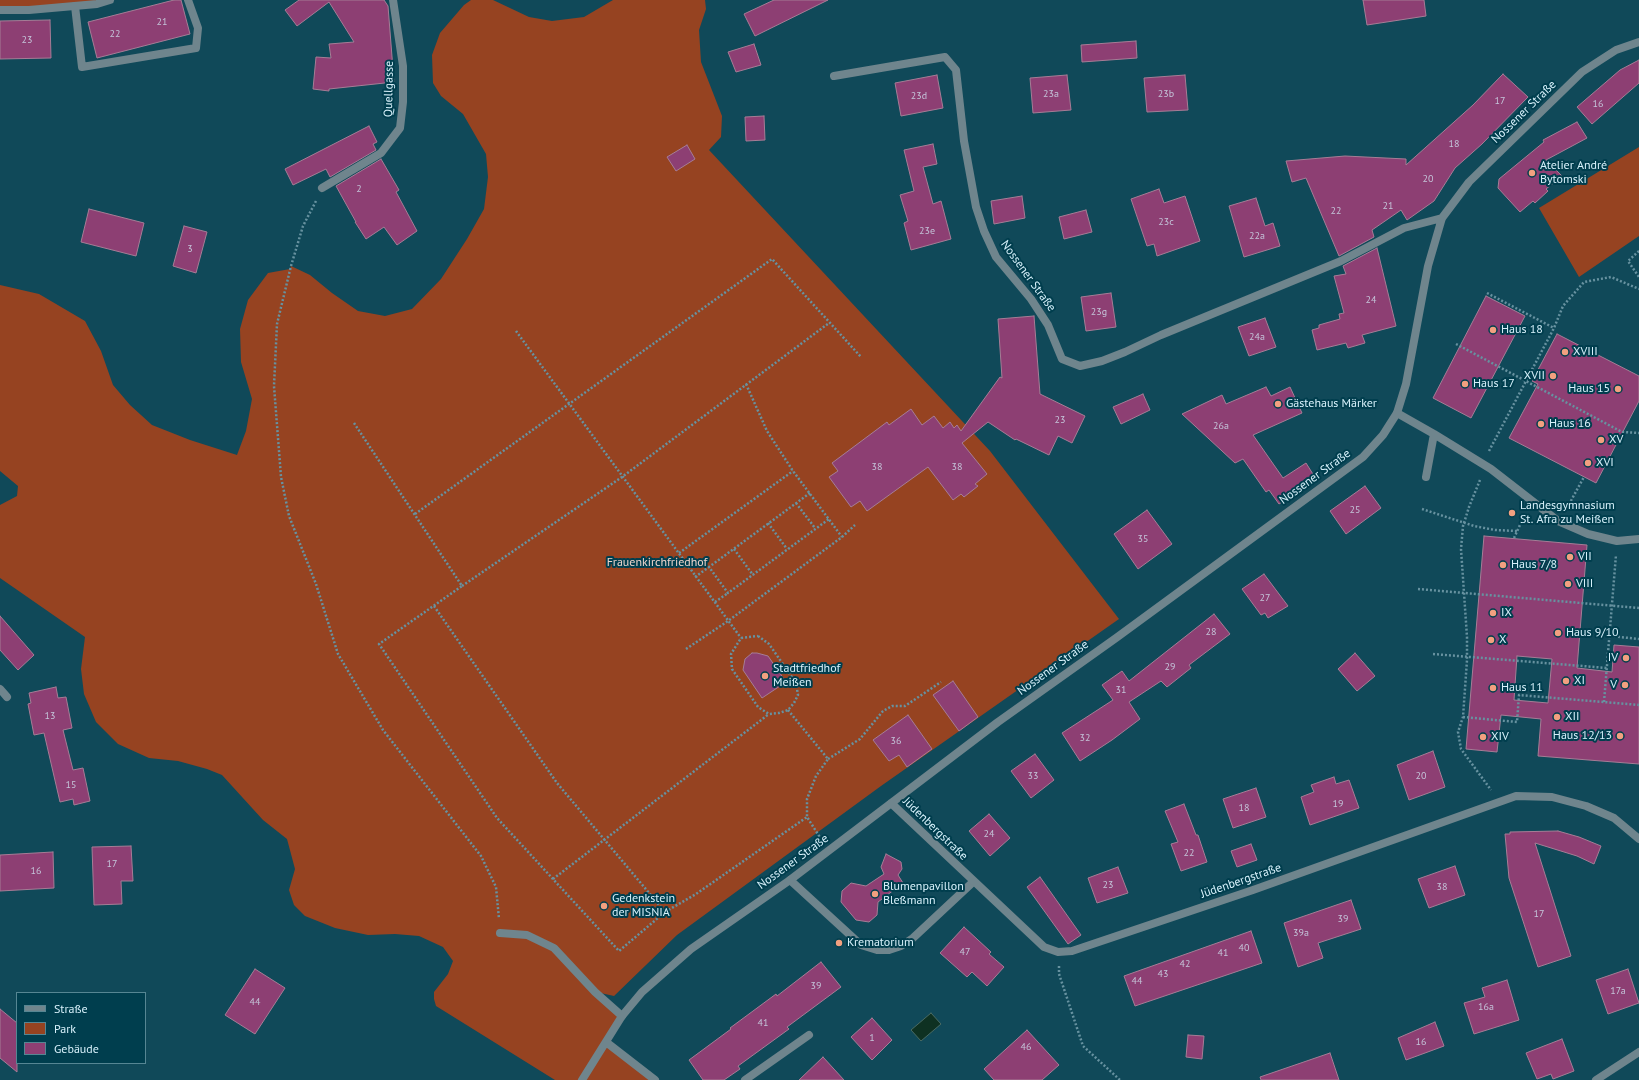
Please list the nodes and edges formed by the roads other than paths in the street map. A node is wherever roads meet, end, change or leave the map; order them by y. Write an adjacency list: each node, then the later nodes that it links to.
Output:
1 (110, 0): 4 (street)
2 (188, 0): 4 (street)
3 (394, 0): 8 (street, Quellgasse)
4 (75, 6): 5 (street)
5 (0, 10)
6 (1639, 42): 9 (street, Nossener Straße)
7 (834, 76): 9 (street, Nossener Straße)
8 (322, 188)
9 (1442, 218): 10 (street, Nossener Straße)
10 (1397, 413): 11 (street); 16 (street, Nossener Straße)
11 (1434, 434): 12 (street); 13 (street)
12 (1426, 477)
13 (1639, 539)
14 (0, 689): 15 (street)
15 (7, 697)
16 (891, 803): 18 (street, Nossener Straße); 19 (street, Jüdenbergstraße)
17 (1639, 839): 19 (street, Jüdenbergstraße)
18 (790, 880): 19 (street); 21 (street, Nossener Straße)
19 (973, 882)
20 (500, 933): 21 (street)
21 (622, 1016): 23 (street, Nossener Straße)
22 (809, 1035): 27 (street)
23 (606, 1042): 25 (street, Nossener Straße); 26 (street)
24 (1639, 1052): 28 (street)
25 (582, 1080)
26 (655, 1080)
27 (745, 1080)
28 (1596, 1080)

